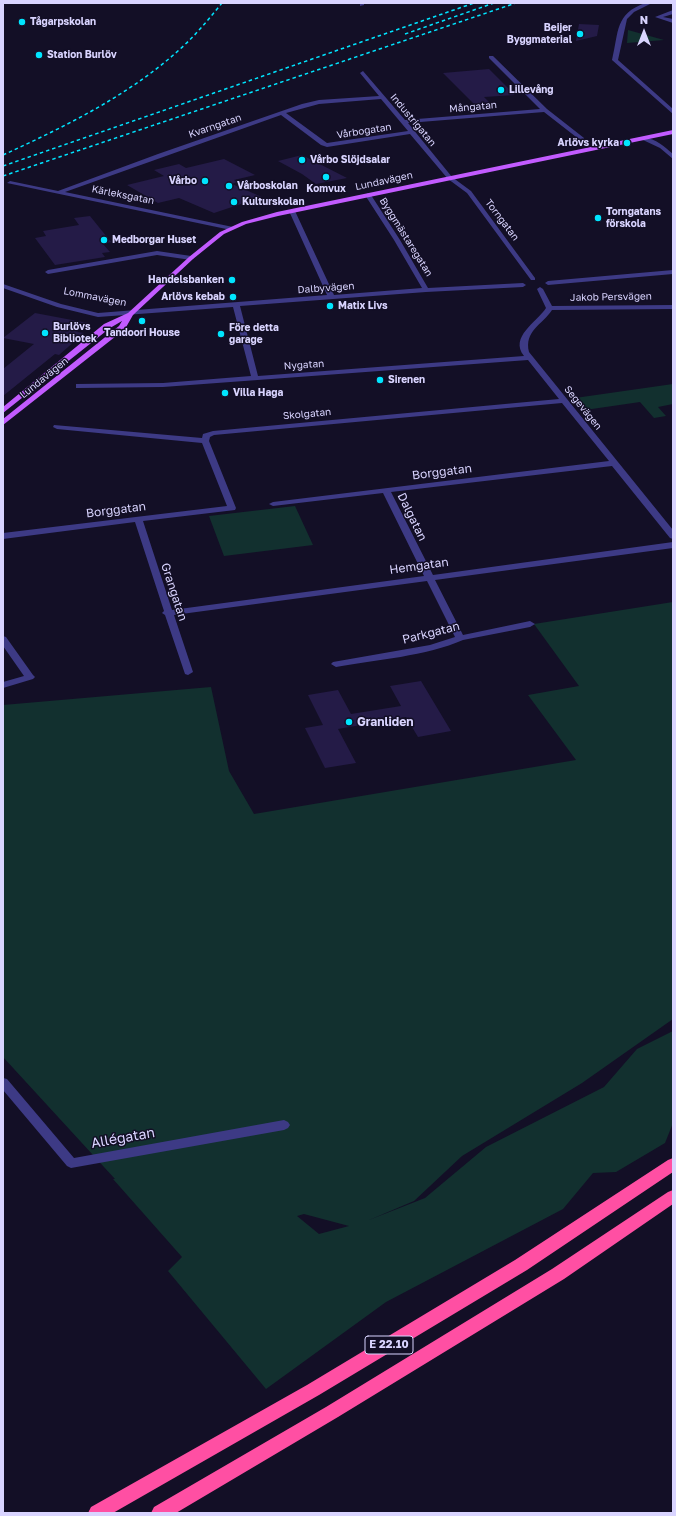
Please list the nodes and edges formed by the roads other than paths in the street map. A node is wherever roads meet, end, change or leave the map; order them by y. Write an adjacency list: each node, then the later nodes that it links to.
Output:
1 (650, 3): 8 (street)
2 (673, 12): 3 (street)
3 (673, 21)
4 (491, 57): 7 (street)
5 (363, 73): 6 (street, Industrigatan)
6 (381, 97): 9 (street, Kvarngatan); 10 (street, Industrigatan)
7 (545, 110): 10 (street, Mångatan); 13 (street)
8 (673, 112)
9 (282, 113): 11 (street, Vårbogatan); 18 (street, Kvarngatan)
10 (402, 122): 11 (street, Industrigatan)
11 (410, 132): 16 (street, Industrigatan)
12 (673, 132): 14 (main road, Lundavägen)
13 (582, 139)
14 (645, 139): 15 (street); 16 (main road, Lundavägen)
15 (673, 157)
16 (450, 178): 19 (main road, Lundavägen); 25 (street, Torngatan)
17 (10, 183): 18 (street, Kärleksgatan)
18 (60, 192): 21 (street, Kärleksgatan)
19 (368, 195): 20 (main road, Lundavägen); 29 (street, Byggmästaregatan)
20 (292, 210): 21 (main road, Lundavägen); 30 (street)
21 (231, 228): 22 (main road, Lundavägen)
22 (191, 258): 23 (street); 34 (main road, Lundavägen)
23 (48, 272)
24 (673, 272): 26 (street)
25 (533, 279): 26 (street); 28 (street)
26 (548, 283): 28 (street)
27 (3, 286): 34 (street, Lommavägen)
28 (532, 288): 29 (street, Dalbyvägen); 33 (street)
29 (426, 290): 30 (street, Dalbyvägen)
30 (331, 297): 31 (street, Dalbyvägen)
31 (236, 304): 34 (street, Dalbyvägen); 36 (street)
32 (673, 306): 33 (street, Jakob Persvägen)
33 (550, 308): 35 (street, Segevägen)
34 (130, 314): 39 (main road, Lundavägen); 40 (main road, Lundavägen)
35 (529, 358): 36 (street, Nygatan); 38 (street, Segevägen)
36 (255, 379): 37 (street, Nygatan)
37 (79, 386)
38 (564, 401): 42 (street, Skolgatan); 43 (street, Segevägen)
39 (3, 411)
40 (3, 423)
41 (57, 427): 42 (street)
42 (205, 441): 46 (street, Borggatan)
43 (614, 463): 44 (street, Borggatan); 47 (street, Segevägen)
44 (386, 491): 45 (street, Borggatan); 50 (street, Dalgatan)
45 (273, 504)
46 (138, 519): 48 (street, Borggatan); 51 (street, Grangatan)
47 (672, 533)
48 (3, 536)
49 (673, 545): 50 (street, Hemgatan)
50 (428, 577): 51 (street, Hemgatan); 54 (street, Dalgatan)
51 (168, 613): 56 (street, Grangatan)
52 (530, 624): 54 (street, Parkgatan)
53 (3, 638): 57 (street)
54 (460, 638): 55 (street, Parkgatan)
55 (336, 664)
56 (188, 672)
57 (3, 685)
58 (3, 1082): 59 (street, Allégatan)
59 (284, 1124)
60 (673, 1164): 62 (highway, E 22.10)
61 (673, 1196): 63 (highway, E 22.10)
62 (97, 1513)
63 (160, 1513)

